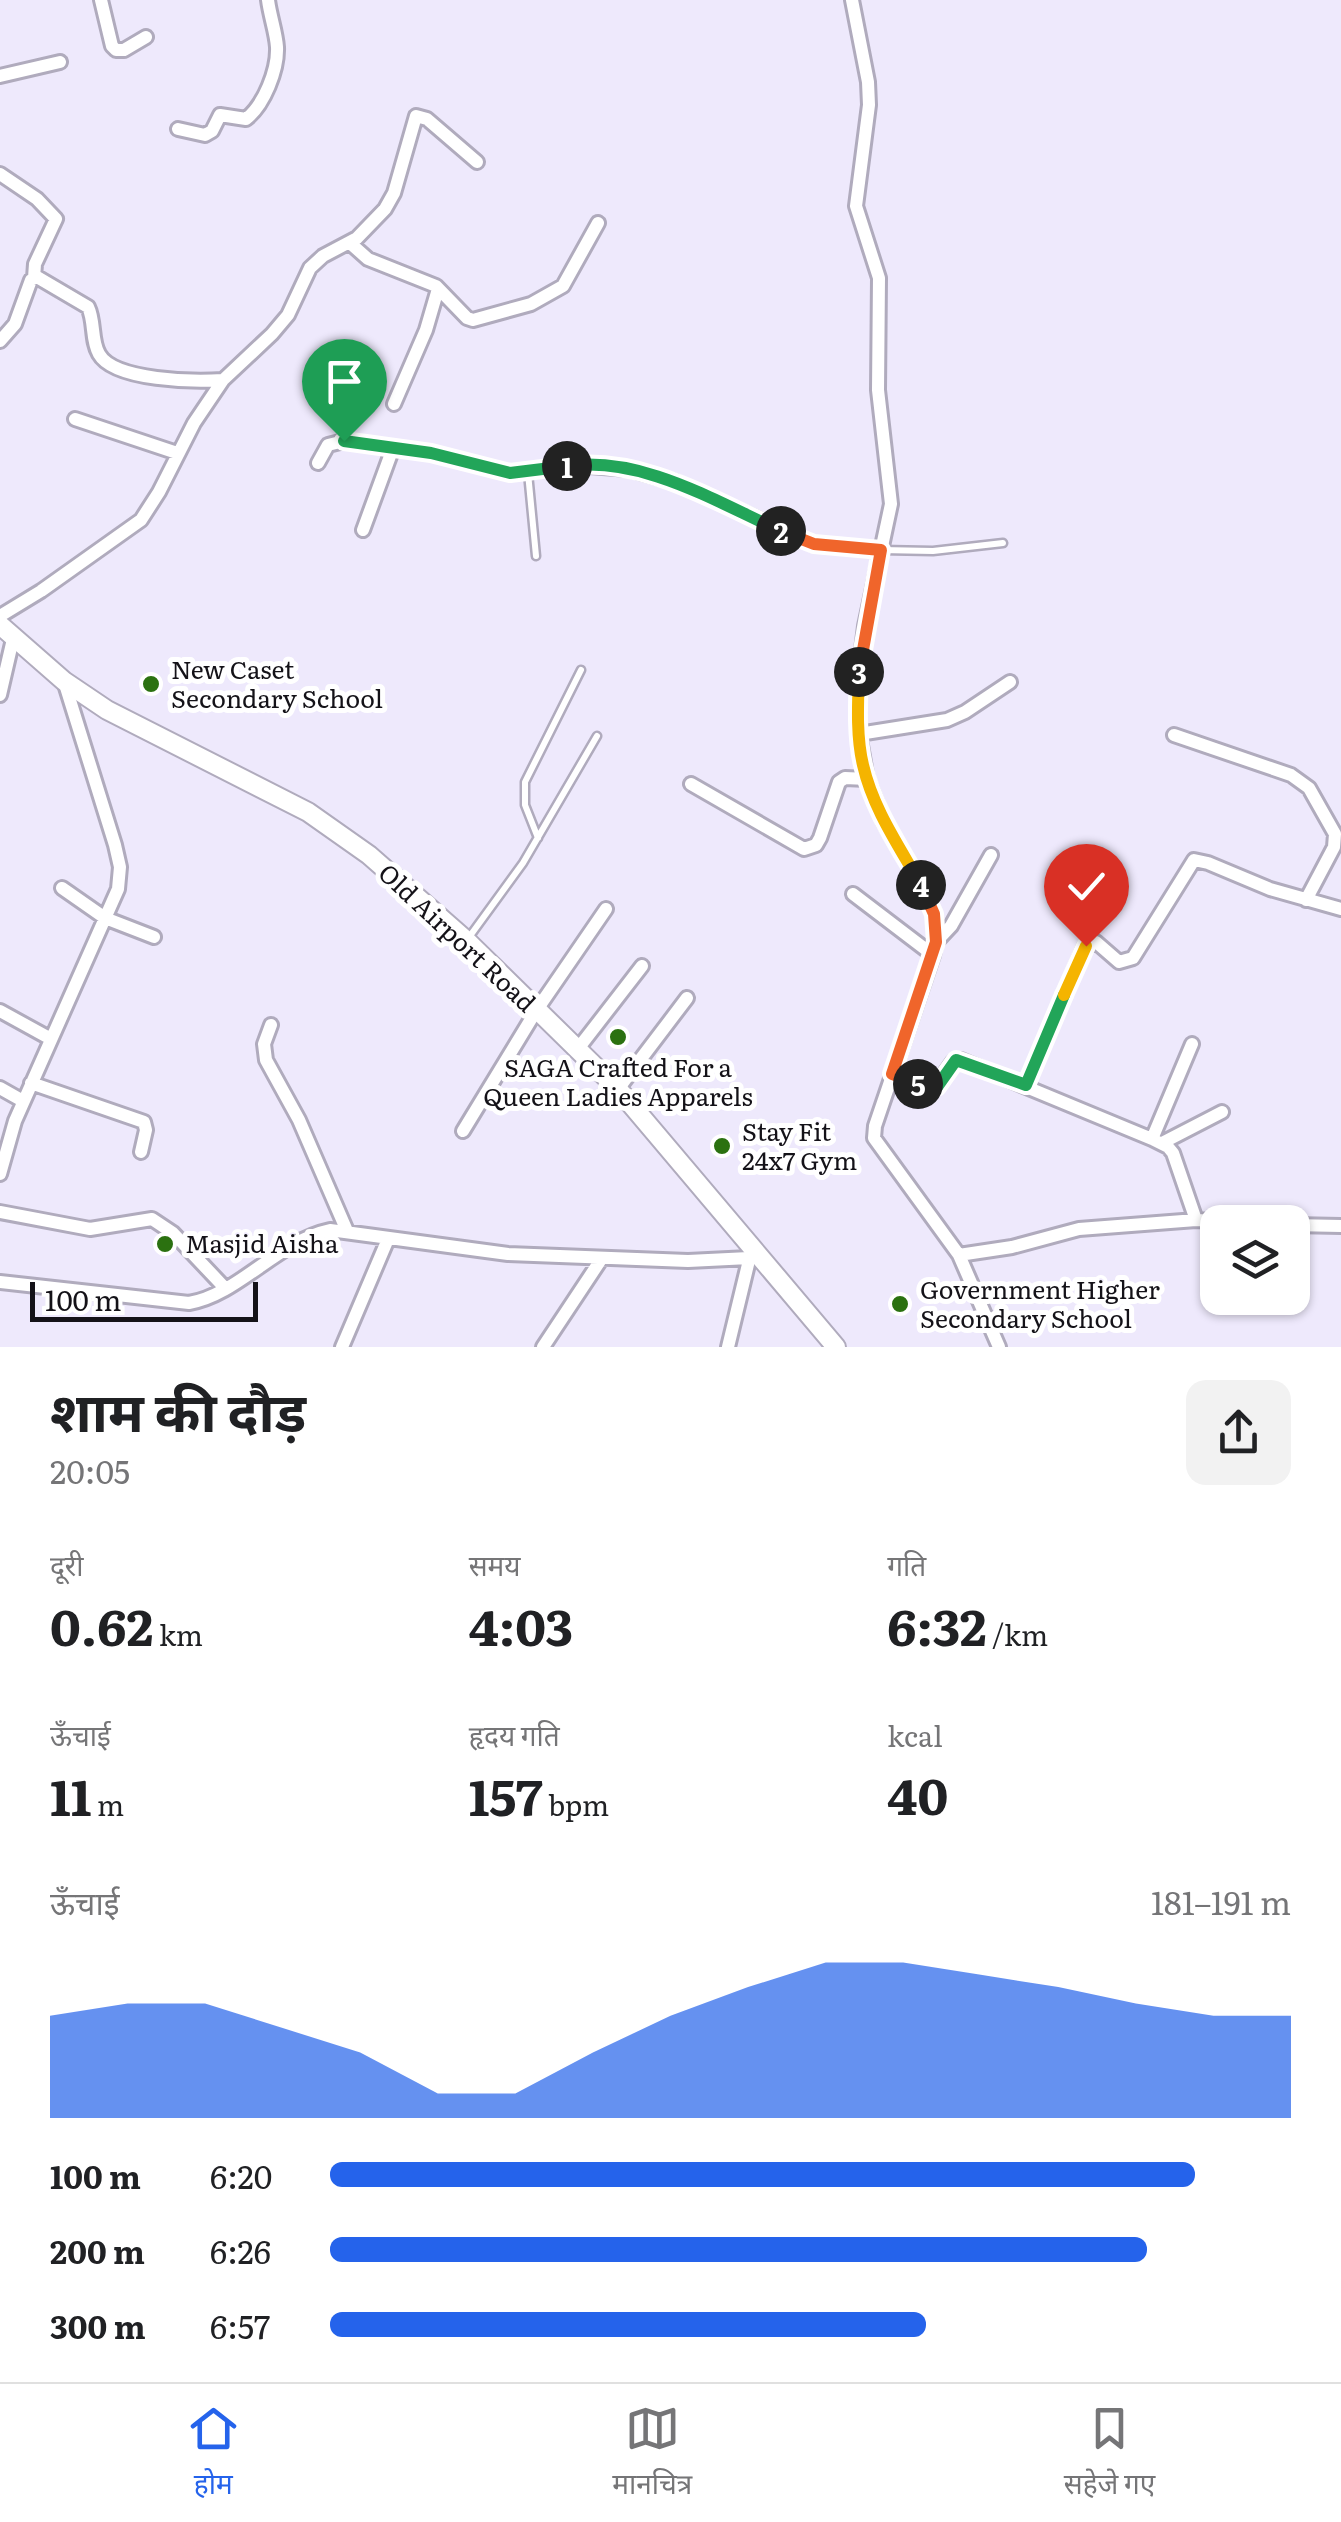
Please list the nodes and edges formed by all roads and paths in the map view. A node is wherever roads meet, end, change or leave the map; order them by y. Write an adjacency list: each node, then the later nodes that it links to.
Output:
1 (101, 0): 4 (street)
2 (268, 0): 7 (street)
3 (852, 0): 24 (street)
4 (146, 37)
5 (60, 62): 6 (street)
6 (0, 76)
7 (178, 129)
8 (477, 162): 11 (street)
9 (0, 174): 12 (street)
10 (598, 223): 13 (street)
11 (350, 243): 13 (street); 15 (street)
12 (34, 278): 14 (street); 15 (street)
13 (438, 288): 16 (street)
14 (0, 341)
15 (223, 380): 19 (street)
16 (394, 404)
17 (75, 420): 19 (street)
18 (393, 448): 20 (street); 21 (street); 22 (street)
19 (178, 453): 26 (street)
20 (318, 463)
21 (528, 472): 24 (street); 25 (lane)
22 (364, 530)
23 (1003, 543): 24 (lane)
24 (881, 550): 32 (street)
25 (536, 556)
26 (0, 616)
27 (6, 632): 29 (main road, Old Airport Road); 31 (street)
28 (582, 670): 37 (lane)
29 (64, 682): 44 (street); 46 (main road, Old Airport Road)
30 (1010, 682): 32 (street)
31 (0, 695)
32 (859, 734): 35 (street)
33 (597, 736): 37 (lane)
34 (1174, 736): 41 (street)
35 (867, 779): 36 (street); 47 (street)
36 (692, 784)
37 (538, 839): 46 (lane)
38 (991, 856): 47 (street)
39 (62, 888): 44 (street)
40 (853, 894): 47 (street)
41 (1306, 900): 43 (street); 58 (street)
42 (606, 909): 51 (street)
43 (1341, 910)
44 (105, 918): 45 (street); 53 (street)
45 (154, 938)
46 (466, 941): 51 (main road, Old Airport Road)
47 (935, 948): 56 (street)
48 (642, 966): 55 (street)
49 (687, 998): 60 (street)
50 (0, 1011): 53 (street)
51 (536, 1011): 55 (main road, Old Airport Road); 63 (street)
52 (271, 1025): 72 (street)
53 (51, 1039): 57 (street)
54 (1192, 1044): 64 (street)
55 (577, 1050): 60 (main road, Old Airport Road)
56 (892, 1074): 58 (street); 75 (street)
57 (31, 1082): 61 (street); 65 (street)
58 (1026, 1085): 64 (street)
59 (0, 1088): 61 (street)
60 (618, 1090): 74 (main road, Old Airport Road)
61 (23, 1102): 66 (street)
62 (1222, 1112): 64 (street)
63 (463, 1131)
64 (1157, 1141): 68 (street)
65 (141, 1152)
66 (0, 1170)
67 (0, 1212): 78 (street)
68 (1196, 1220): 69 (street); 75 (street)
69 (1200, 1220)
70 (1310, 1225): 71 (street)
71 (1341, 1226)
72 (347, 1231): 73 (street); 78 (street)
73 (388, 1239): 76 (street); 79 (street)
74 (751, 1253): 76 (street); 81 (street); 82 (main road, Old Airport Road)
75 (960, 1255): 83 (street)
76 (602, 1258): 80 (street)
77 (0, 1282): 78 (street)
78 (224, 1288)
79 (342, 1347)
80 (543, 1347)
81 (728, 1347)
82 (836, 1347)
83 (999, 1347)

